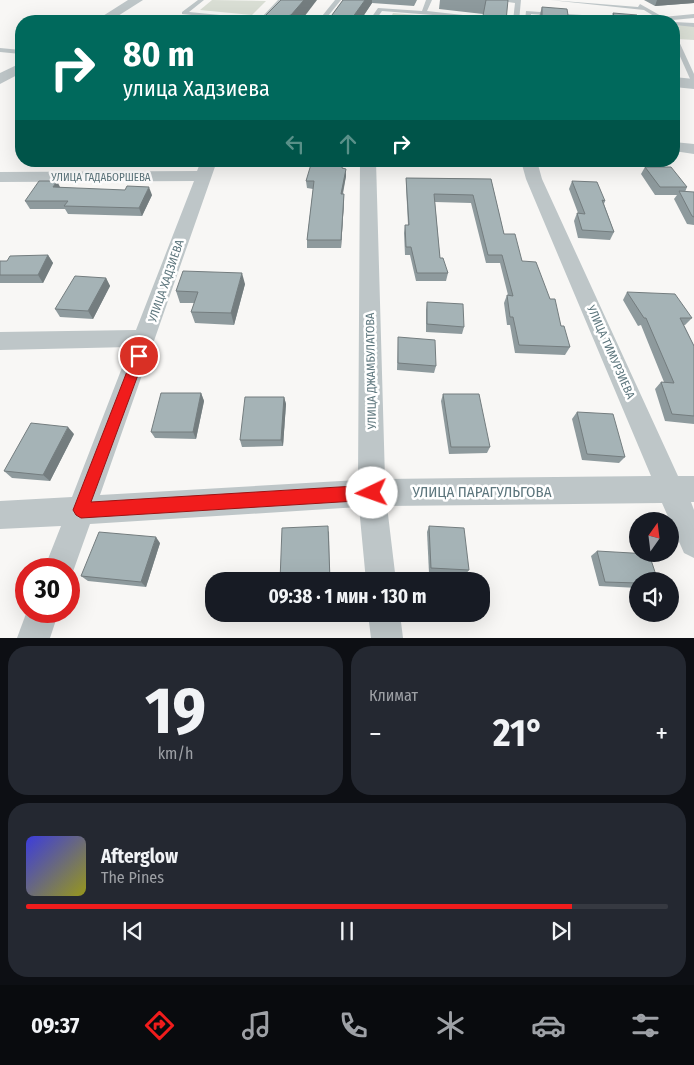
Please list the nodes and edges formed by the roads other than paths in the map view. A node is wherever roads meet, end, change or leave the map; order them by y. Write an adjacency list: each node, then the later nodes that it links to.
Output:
1 (137, 0): 12 (street)
2 (201, 0): 13 (lane)
3 (281, 0): 14 (lane)
4 (338, 0): 15 (lane)
5 (429, 0): 11 (lane)
6 (496, 0): 9 (lane)
7 (553, 0): 10 (lane)
8 (630, 0): 10 (lane)
9 (517, 1): 18 (lane)
10 (645, 9): 21 (lane)
11 (424, 13): 16 (lane); 17 (lane)
12 (111, 15)
13 (196, 15)
14 (267, 15)
15 (326, 15)
16 (376, 15)
17 (448, 15)
18 (516, 15)
19 (528, 15): 20 (lane)
20 (550, 15)
21 (655, 15)
22 (694, 16): 23 (lane)
23 (680, 18)
24 (680, 24): 25 (lane)
25 (694, 25)
26 (0, 50): 28 (lane)
27 (680, 50): 32 (lane)
28 (15, 51)
29 (15, 70): 30 (street)
30 (0, 79)
31 (680, 82): 32 (street)
32 (694, 82)
33 (680, 148): 34 (street)
34 (694, 149)
35 (368, 167): 42 (street, УЛИЦА ДЖАМБУЛАТОВА)
36 (531, 167): 41 (street, УЛИЦА ТИМУРЗИЕВА)
37 (206, 169): 38 (street, УЛИЦА ГАДАБОРШЕВА); 39 (street, УЛИЦА ХАДЗИЕВА)
38 (0, 177)
39 (145, 338): 40 (street); 43 (street, УЛИЦА ХАДЗИЕВА)
40 (0, 341)
41 (683, 490): 42 (street, УЛИЦА ПАРАГУЛЬГОВА); 45 (street, УЛИЦА ТИМУРЗИЕВА)
42 (372, 493): 43 (street, УЛИЦА ПАРАГУЛЬГОВА); 47 (street, УЛИЦА ДЖАМБУЛАТОВА)
43 (81, 510): 44 (street, УЛИЦА ПАРАГУЛЬГОВА); 46 (street, УЛИЦА ХАДЗИЕВА)
44 (0, 515)
45 (694, 543)
46 (63, 558)
47 (380, 572)
48 (385, 622): 51 (street)
49 (39, 623): 50 (street)
50 (33, 638)
51 (387, 638)

